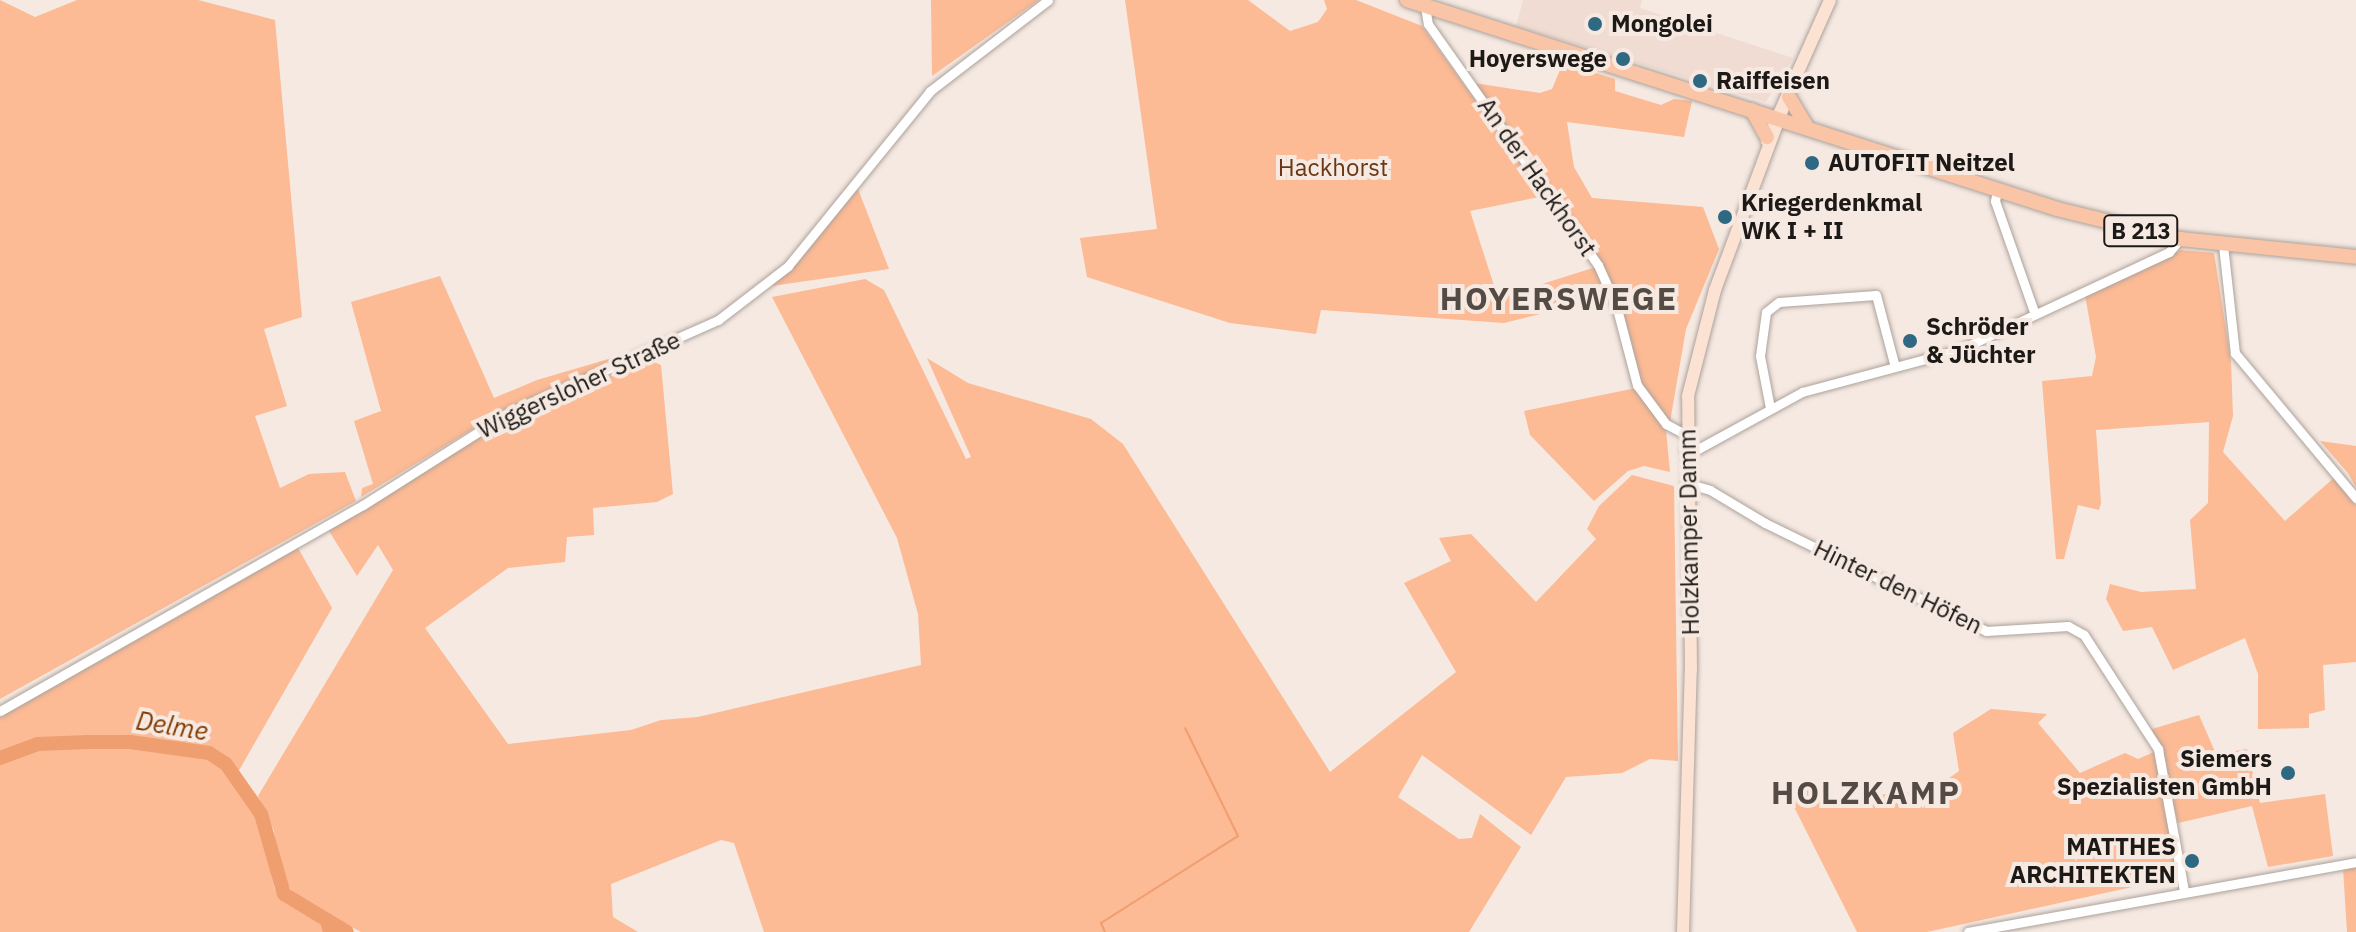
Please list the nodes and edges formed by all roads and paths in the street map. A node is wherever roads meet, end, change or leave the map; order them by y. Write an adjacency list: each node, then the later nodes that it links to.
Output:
1 (1048, 0): 21 (street, Wiggersloher Straße)
2 (1407, 0): 4 (main road, B 213)
3 (1830, 0): 5 (main road, Holzkamper Damm)
4 (1425, 6): 6 (main road, B 213); 17 (street, An der Hackhorst)
5 (1790, 93): 7 (main road, Holzkamper Damm); 8 (main road)
6 (1752, 110): 7 (main road, B 213); 9 (main road)
7 (1778, 118): 8 (main road, B 213); 9 (main road, Holzkamper Damm)
8 (1807, 127): 10 (main road, B 213)
9 (1767, 141): 17 (main road, Holzkamper Damm)
10 (1997, 190): 11 (main road, B 213); 14 (street)
11 (2180, 239): 12 (main road, B 213); 14 (street)
12 (2223, 245): 13 (main road, B 213); 20 (street)
13 (2356, 257)
14 (2034, 312): 15 (street)
15 (1895, 367): 16 (street); 16 (street)
16 (1770, 408): 18 (street)
17 (1685, 434): 18 (main road, Holzkamper Damm)
18 (1685, 450): 19 (main road, Holzkamper Damm)
19 (1686, 483): 23 (street, Hinter den Höfen); 24 (main road, Holzkamper Damm)
20 (2356, 498)
21 (0, 711)
22 (2356, 862): 23 (street)
23 (2184, 890): 25 (street)
24 (1683, 932)
25 (1968, 932)

